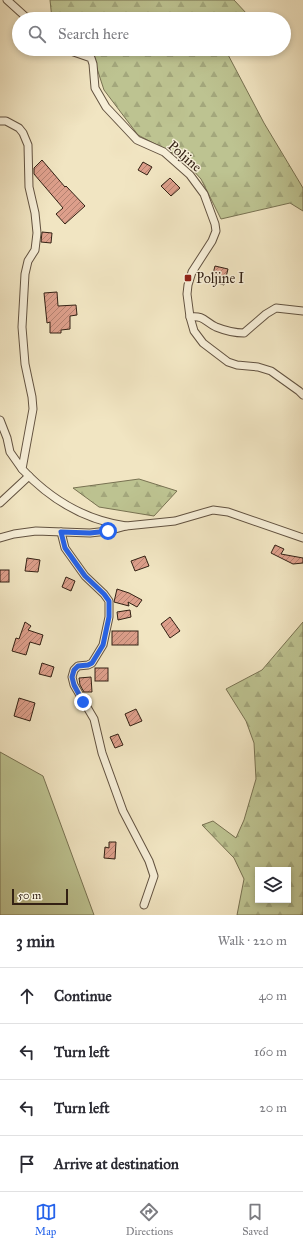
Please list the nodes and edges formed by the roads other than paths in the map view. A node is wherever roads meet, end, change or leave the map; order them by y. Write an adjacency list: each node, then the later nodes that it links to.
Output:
1 (7, 0): 2 (street)
2 (20, 12)
3 (85, 56): 6 (street, Poljine)
4 (0, 121): 9 (street)
5 (303, 311): 6 (street)
6 (190, 317): 7 (street, Poljine)
7 (303, 395)
8 (0, 420): 9 (street)
9 (22, 469): 10 (street)
10 (29, 476): 11 (street); 12 (street)
11 (0, 503)
12 (126, 526): 13 (street); 15 (street)
13 (61, 532): 14 (street); 16 (street)
14 (0, 538)
15 (303, 538)
16 (144, 905)

